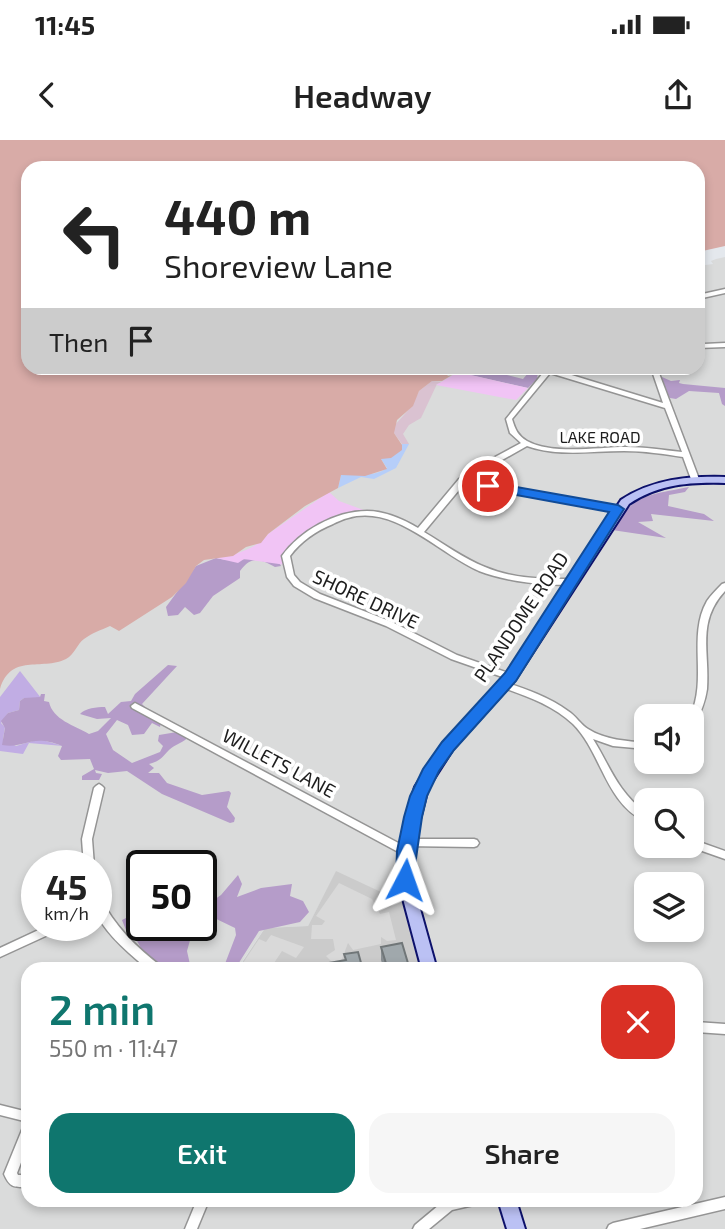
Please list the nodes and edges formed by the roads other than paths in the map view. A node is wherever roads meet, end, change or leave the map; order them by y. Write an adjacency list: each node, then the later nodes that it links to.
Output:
1 (725, 291): 2 (street)
2 (705, 295)
3 (725, 345): 4 (street)
4 (705, 346)
5 (544, 375): 9 (street, LAKE ROAD)
6 (568, 375): 8 (street, LAKE ROAD)
7 (656, 375): 8 (street)
8 (667, 406): 10 (street)
9 (525, 444): 10 (street, LAKE ROAD); 13 (street)
10 (685, 455): 11 (street)
11 (695, 479): 12 (main road, PLANDOME ROAD); 14 (main road, PLANDOME ROAD)
12 (725, 480)
13 (462, 481): 14 (street); 15 (street)
14 (618, 509): 16 (main road, PLANDOME ROAD)
15 (420, 531): 16 (street, SHORE DRIVE); 18 (street, SHORE DRIVE)
16 (572, 582): 18 (main road, PLANDOME ROAD)
17 (725, 586): 19 (street)
18 (507, 681): 21 (street, SHORE DRIVE); 28 (main road, PLANDOME ROAD)
19 (701, 704)
20 (135, 706): 28 (street, WILLETS LANE)
21 (583, 730): 22 (street); 24 (street)
22 (613, 743): 23 (street); 24 (street)
23 (634, 745)
24 (595, 754): 26 (street)
25 (99, 788): 30 (street)
26 (634, 808)
27 (474, 843): 28 (street)
28 (407, 847): 36 (main road, PLANDOME ROAD)
29 (704, 848): 31 (street)
30 (88, 850)
31 (725, 855)
32 (112, 928): 35 (street)
33 (25, 941): 34 (street)
34 (0, 953)
35 (148, 962)
36 (428, 962)
37 (703, 1027): 38 (street)
38 (725, 1029)
39 (0, 1110): 40 (street)
40 (21, 1115)
41 (21, 1146): 42 (street)
42 (21, 1181)
43 (725, 1203): 50 (street)
44 (200, 1207): 48 (street)
45 (439, 1207): 49 (street)
46 (510, 1207): 47 (main road)
47 (517, 1227)
48 (191, 1229)
49 (419, 1229)
50 (612, 1229)

